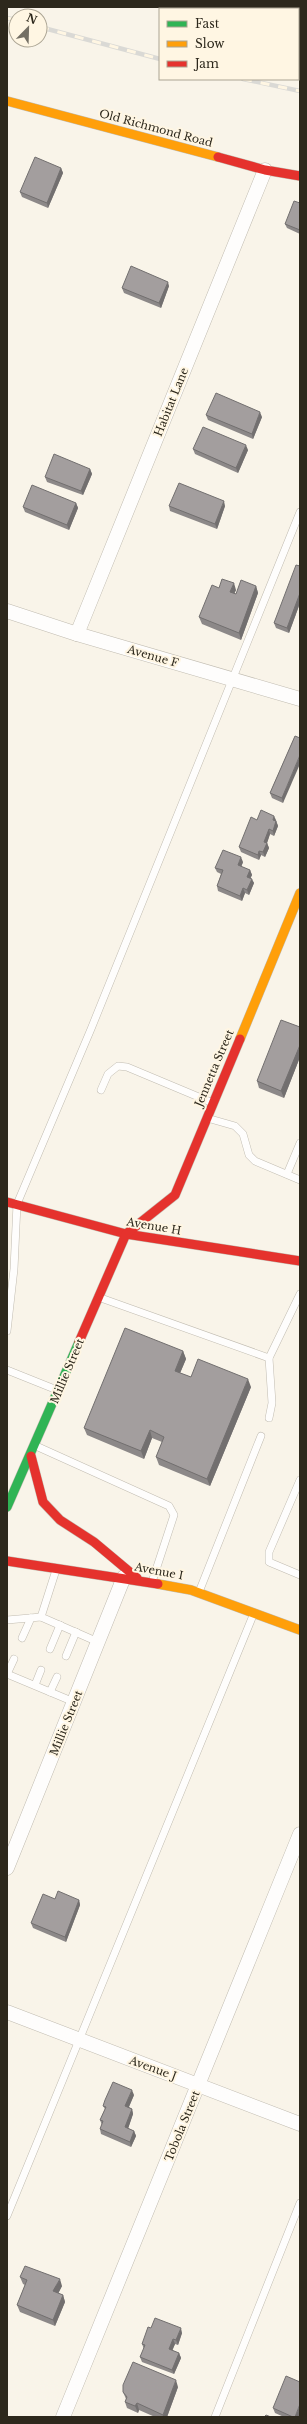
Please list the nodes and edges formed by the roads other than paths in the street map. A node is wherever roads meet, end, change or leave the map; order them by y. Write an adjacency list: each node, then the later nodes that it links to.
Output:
1 (7, 100): 2 (street, Old Richmond Road)
2 (265, 170): 3 (street, Old Richmond Road); 6 (street, Habitat Lane)
3 (300, 176)
4 (300, 512): 7 (lane)
5 (7, 611): 6 (street, Avenue F)
6 (78, 634): 7 (street, Avenue F)
7 (232, 679): 8 (street, Avenue F); 17 (lane)
8 (300, 699)
9 (300, 893): 11 (street, Jennetta Street)
10 (101, 1090): 11 (lane)
11 (213, 1103): 12 (street, Jennetta Street)
12 (207, 1118): 14 (lane); 18 (street, Jennetta Street)
13 (300, 1143): 14 (lane)
14 (286, 1174): 15 (lane)
15 (300, 1180)
16 (7, 1202): 17 (street, Avenue H)
17 (17, 1204): 18 (street, Avenue H); 20 (lane)
18 (126, 1234): 19 (street, Avenue H); 22 (street, Millie Street)
19 (300, 1261)
20 (10, 1268): 23 (lane)
21 (300, 1294): 24 (lane)
22 (98, 1297): 24 (lane); 26 (street, Millie Street)
23 (7, 1331)
24 (270, 1358): 27 (lane)
25 (7, 1370): 26 (lane)
26 (58, 1390): 29 (street, Millie Street)
27 (269, 1418)
28 (261, 1436): 38 (lane)
29 (35, 1446): 30 (street, Millie Street); 37 (lane)
30 (31, 1456): 32 (street, Millie Street); 36 (street)
31 (300, 1480): 35 (lane)
32 (7, 1507)
33 (7, 1561): 34 (street, Avenue I)
34 (57, 1568): 36 (street, Avenue I); 40 (lane)
35 (300, 1575)
36 (131, 1578): 37 (street, Avenue I); 47 (street, Millie Street)
37 (152, 1582): 38 (street, Avenue I)
38 (199, 1592): 39 (street, Avenue I)
39 (254, 1611): 44 (street, Avenue I); 60 (lane)
40 (41, 1617): 41 (lane); 43 (lane)
41 (31, 1618): 42 (lane); 46 (lane)
42 (7, 1620)
43 (60, 1625): 45 (lane); 48 (lane)
44 (300, 1630)
45 (76, 1632): 47 (lane); 49 (lane)
46 (22, 1638)
47 (98, 1642): 56 (street, Millie Street)
48 (50, 1650)
49 (66, 1656)
50 (14, 1659): 52 (lane)
51 (41, 1670): 54 (lane)
52 (7, 1674): 54 (lane)
53 (57, 1677): 55 (lane)
54 (34, 1686): 55 (lane)
55 (50, 1692): 56 (lane)
56 (74, 1702): 58 (street, Millie Street)
57 (300, 1834): 61 (street, Tobola Street)
58 (7, 1868)
59 (7, 2012): 60 (street, Avenue J)
60 (79, 2041): 61 (street, Avenue J); 64 (lane)
61 (198, 2084): 62 (street, Avenue J); 65 (street, Tobola Street)
62 (300, 2124)
63 (300, 2203): 66 (lane)
64 (7, 2216)
65 (63, 2417)
66 (215, 2417)

